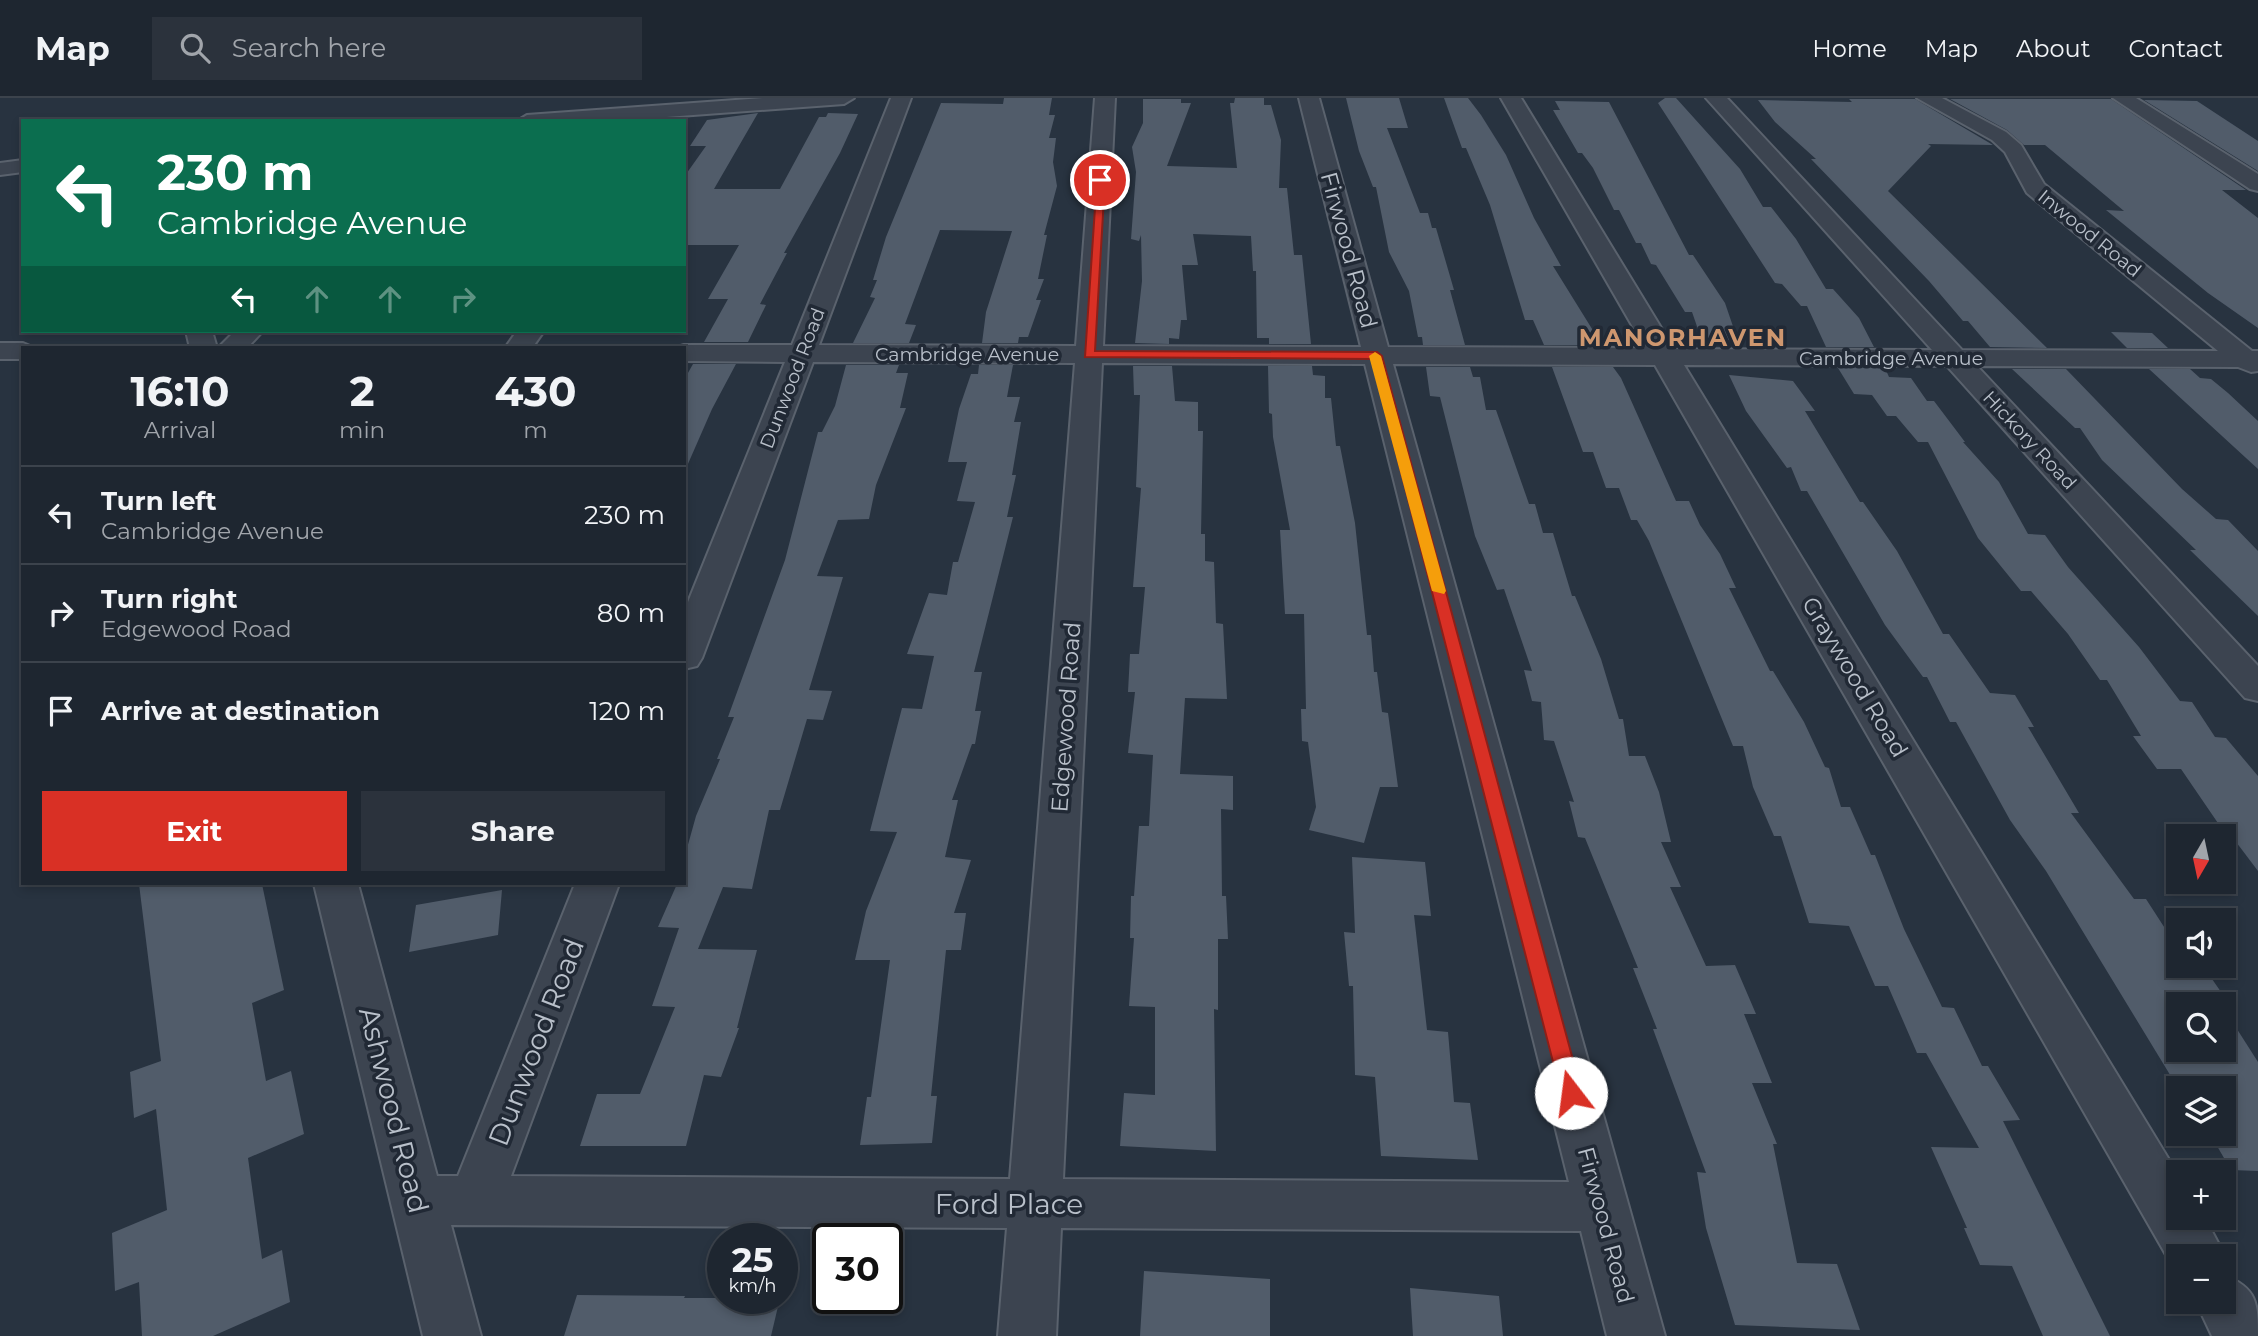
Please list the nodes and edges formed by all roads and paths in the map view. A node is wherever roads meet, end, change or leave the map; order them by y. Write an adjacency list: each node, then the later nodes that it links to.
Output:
1 (844, 98): 9 (street)
2 (901, 98): 19 (street, Dunwood Road)
3 (1105, 98): 20 (street, Edgewood Road)
4 (1309, 98): 21 (street, Firwood Road)
5 (1511, 98): 22 (street, Graywood Road)
6 (1716, 98): 23 (street, Hickory Road)
7 (1927, 98): 24 (street, Inwood Road)
8 (2123, 98): 13 (street)
9 (685, 116): 10 (street)
10 (590, 119)
11 (21, 166): 12 (street)
12 (0, 169)
13 (2258, 184)
14 (248, 333): 15 (street)
15 (233, 346)
16 (0, 351): 17 (street)
17 (21, 351)
18 (686, 353): 19 (street, Cambridge Avenue)
19 (802, 354): 20 (street, Cambridge Avenue); 25 (street, Dunwood Road)
20 (1089, 355): 21 (street, Cambridge Avenue); 31 (street, Edgewood Road)
21 (1377, 356): 22 (street, Cambridge Avenue); 32 (street, Firwood Road)
22 (1665, 357): 23 (street, Cambridge Avenue); 33 (street, Graywood Road)
23 (1955, 358): 24 (street, Cambridge Avenue); 26 (street, Hickory Road)
24 (2253, 362)
25 (686, 653)
26 (2258, 689)
27 (336, 885): 29 (street, Ashwood Road)
28 (597, 885): 30 (street, Dunwood Road)
29 (417, 1200): 30 (street, Ford Place); 35 (street, Ashwood Road)
30 (475, 1200): 31 (street, Ford Place)
31 (1035, 1205): 32 (street, Ford Place); 36 (street, Edgewood Road)
32 (1601, 1207): 37 (street, Firwood Road)
33 (2190, 1244)
34 (2231, 1314): 38 (street)
35 (452, 1336)
36 (1027, 1336)
37 (1636, 1336)
38 (2244, 1336)

